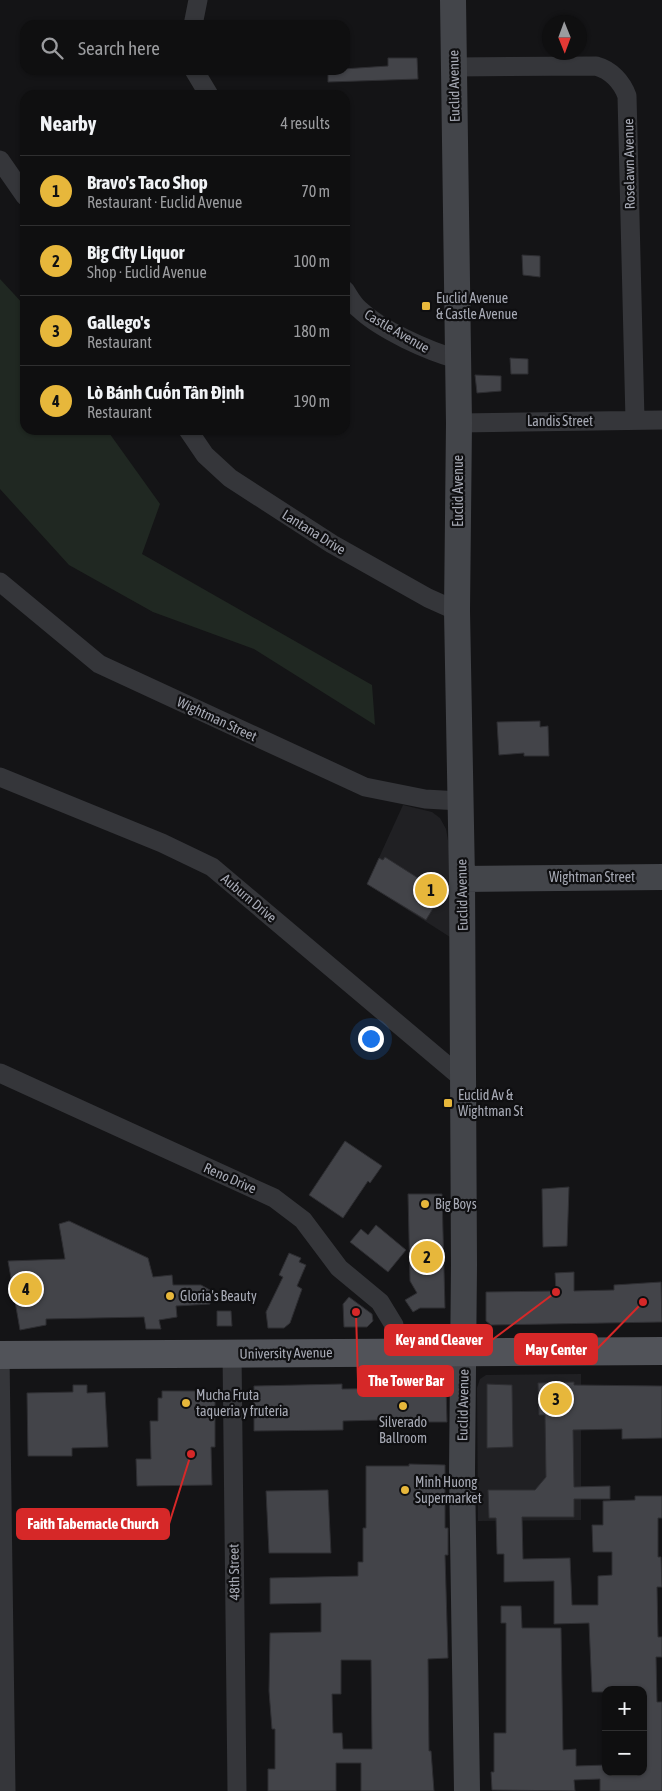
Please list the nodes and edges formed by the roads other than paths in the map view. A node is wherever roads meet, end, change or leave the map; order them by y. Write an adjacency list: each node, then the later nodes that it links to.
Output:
1 (198, 0): 3 (street)
2 (452, 0): 4 (main road, Euclid Avenue)
3 (194, 20)
4 (454, 66): 10 (main road, Euclid Avenue); 11 (street, Roselawn Avenue)
5 (197, 75): 6 (street)
6 (206, 90)
7 (0, 160): 8 (street)
8 (20, 189)
9 (350, 297): 10 (street, Castle Avenue)
10 (457, 359): 13 (main road, Euclid Avenue)
11 (635, 420): 12 (street, Landis Street); 13 (street, Landis Street)
12 (662, 420)
13 (459, 422): 16 (main road, Euclid Avenue)
14 (191, 435): 16 (street, Lantana Drive)
15 (0, 582): 18 (street, Wightman Street)
16 (457, 611): 18 (main road, Euclid Avenue)
17 (0, 777): 22 (street, Auburn Drive)
18 (460, 801): 20 (main road, Euclid Avenue)
19 (662, 877): 20 (main road, Wightman Street)
20 (462, 879): 22 (main road, Euclid Avenue)
21 (0, 1073): 24 (street, Reno Drive)
22 (462, 1078): 25 (main road, Euclid Avenue)
23 (662, 1351): 25 (main road, University Avenue)
24 (397, 1352): 25 (main road, University Avenue); 26 (main road, University Avenue)
25 (464, 1352): 30 (main road, Euclid Avenue)
26 (232, 1354): 27 (main road, University Avenue); 29 (street, 48th Street)
27 (0, 1355): 28 (street)
28 (6, 1791)
29 (237, 1791)
30 (467, 1791)

